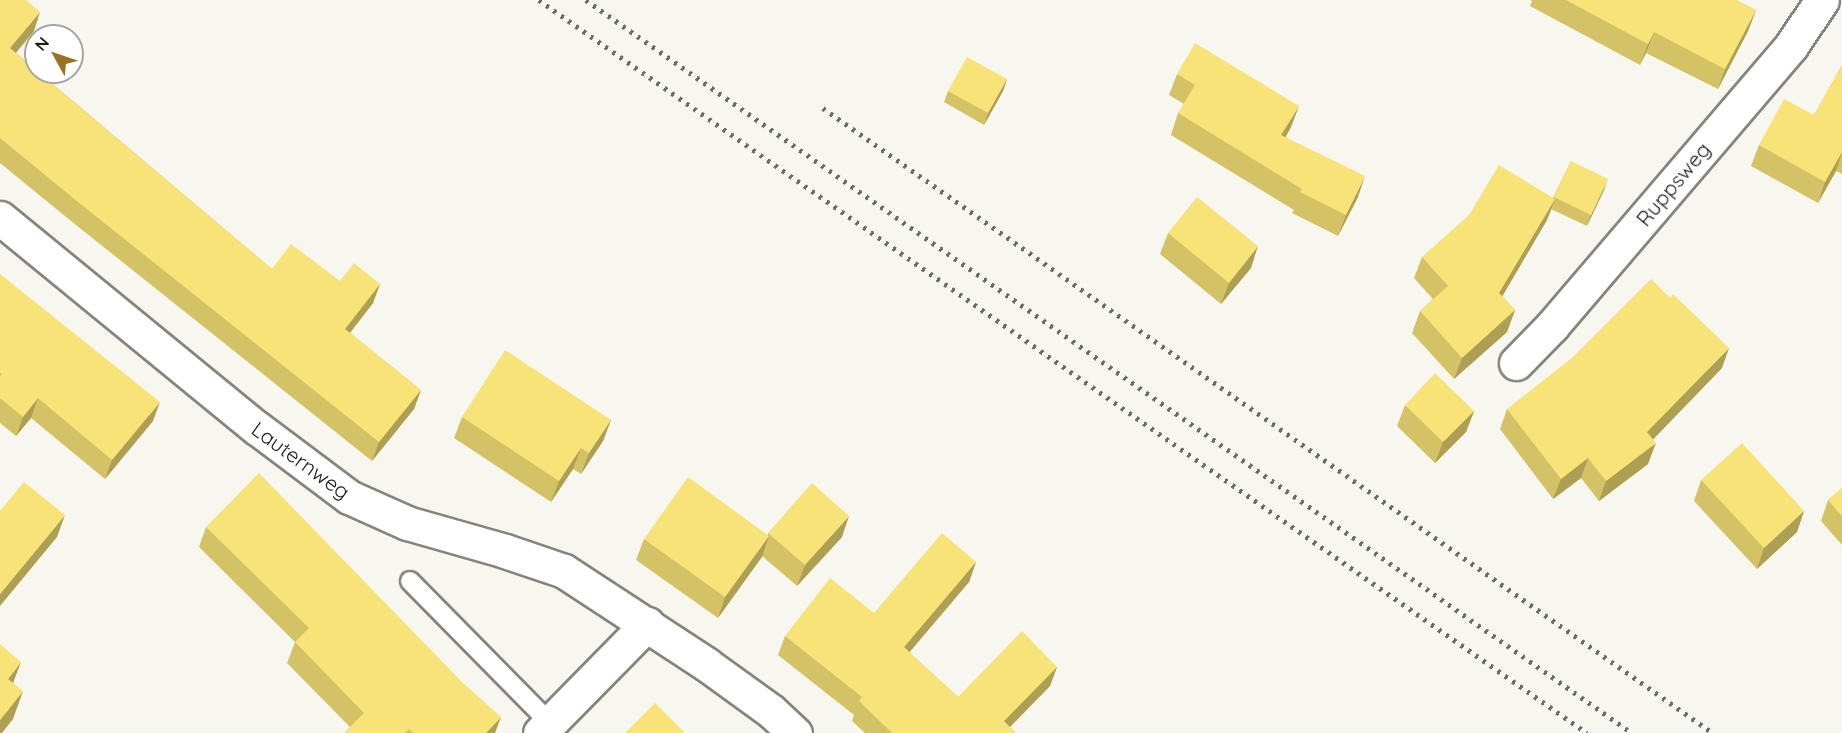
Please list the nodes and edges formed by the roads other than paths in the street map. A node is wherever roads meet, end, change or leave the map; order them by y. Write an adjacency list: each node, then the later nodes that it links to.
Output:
1 (1822, 0): 3 (street, Ruppsweg)
2 (0, 218): 5 (street, Lauternweg)
3 (1516, 363)
4 (410, 581): 6 (lane)
5 (647, 624): 6 (street); 7 (street, Lauternweg)
6 (545, 728)
7 (795, 733)

